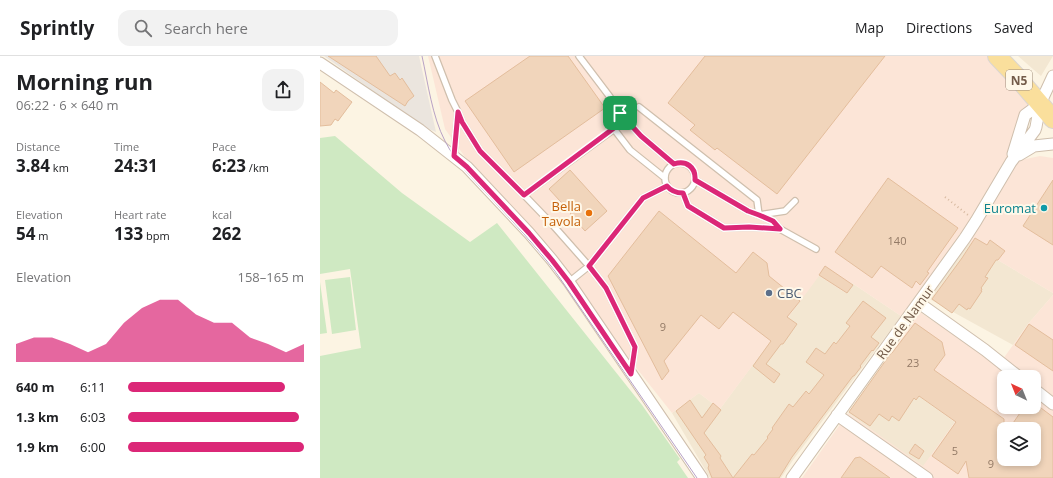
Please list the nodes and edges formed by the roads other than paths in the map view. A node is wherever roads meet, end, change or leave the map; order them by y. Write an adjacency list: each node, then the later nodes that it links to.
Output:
1 (435, 56): 8 (lane)
2 (579, 56): 9 (lane)
3 (997, 56): 6 (main road, N5)
4 (320, 63): 13 (street)
5 (1053, 76): 6 (street)
6 (1040, 104): 10 (main road, N5); 14 (street)
7 (639, 106): 22 (lane)
8 (458, 112): 13 (lane); 20 (lane)
9 (620, 113): 11 (lane); 15 (lane)
10 (1053, 119)
11 (614, 128): 16 (lane); 20 (lane)
12 (1053, 144): 14 (street, Rue de Namur)
13 (454, 156): 26 (street)
14 (1011, 162): 27 (street, Rue de Namur)
15 (674, 164): 16 (lane); 17 (lane)
16 (665, 178): 18 (lane)
17 (695, 180): 19 (lane); 22 (lane)
18 (667, 186): 19 (lane); 25 (lane)
19 (683, 193): 23 (lane)
20 (524, 195): 25 (lane)
21 (795, 201): 22 (lane)
22 (759, 215): 23 (lane)
23 (780, 229): 24 (lane)
24 (816, 249)
25 (589, 266): 26 (lane); 29 (lane)
26 (569, 282): 29 (street)
27 (919, 303): 28 (street); 32 (street, Rue de Namur)
28 (1010, 370)
29 (631, 374): 35 (street)
30 (1041, 395): 31 (street)
31 (1053, 404)
32 (837, 415): 33 (street); 34 (street, Rue de Namur)
33 (915, 475): 36 (street)
34 (796, 476)
35 (702, 478)
36 (927, 478)

